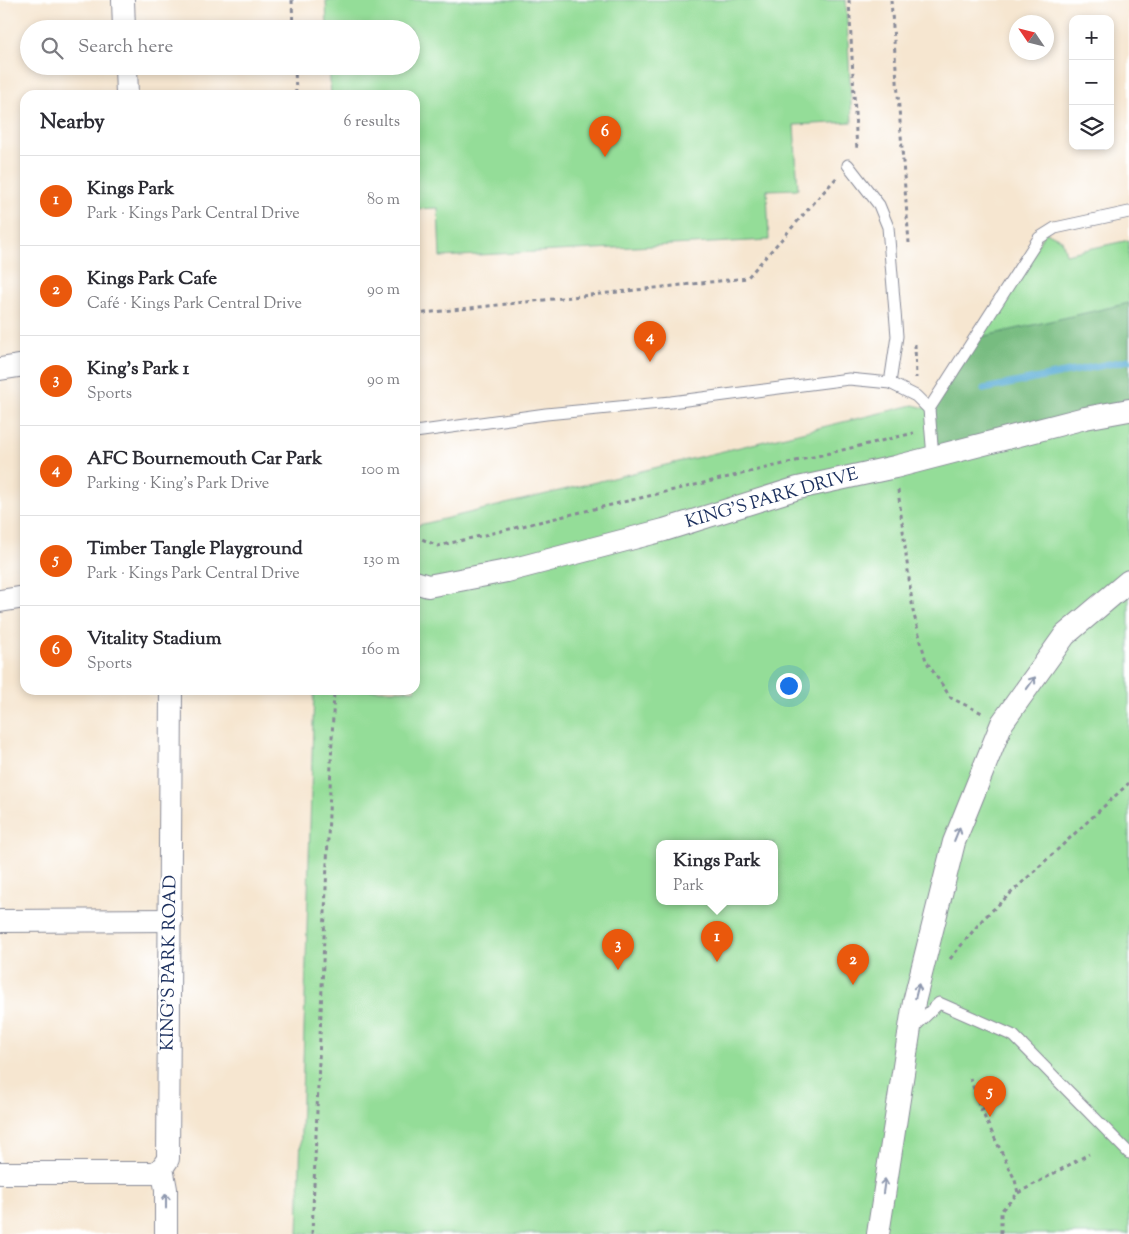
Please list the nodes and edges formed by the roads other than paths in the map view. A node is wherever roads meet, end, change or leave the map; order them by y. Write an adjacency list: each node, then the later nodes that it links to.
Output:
1 (123, 0): 2 (street)
2 (124, 20)
3 (126, 75): 4 (street)
4 (127, 90)
5 (848, 165): 9 (lane)
6 (1129, 212): 10 (lane)
7 (20, 367): 8 (street)
8 (0, 369)
9 (890, 383): 10 (lane); 12 (lane)
10 (929, 410): 13 (lane)
11 (1129, 410): 13 (street, KING'S PARK DRIVE)
12 (420, 431)
13 (933, 457): 15 (street, KING'S PARK DRIVE)
14 (1129, 581): 21 (street, one-way to 14)
15 (420, 584)
16 (20, 598): 17 (street)
17 (0, 601)
18 (171, 695): 19 (street, KING'S PARK ROAD)
19 (171, 920): 20 (street); 23 (street, KING'S PARK ROAD)
20 (0, 921)
21 (909, 1032): 22 (lane); 26 (street, one-way to 21)
22 (1129, 1153)
23 (162, 1168): 24 (street); 25 (street, KING'S PARK ROAD, one-way to 23)
24 (0, 1173)
25 (166, 1234)
26 (878, 1234)

